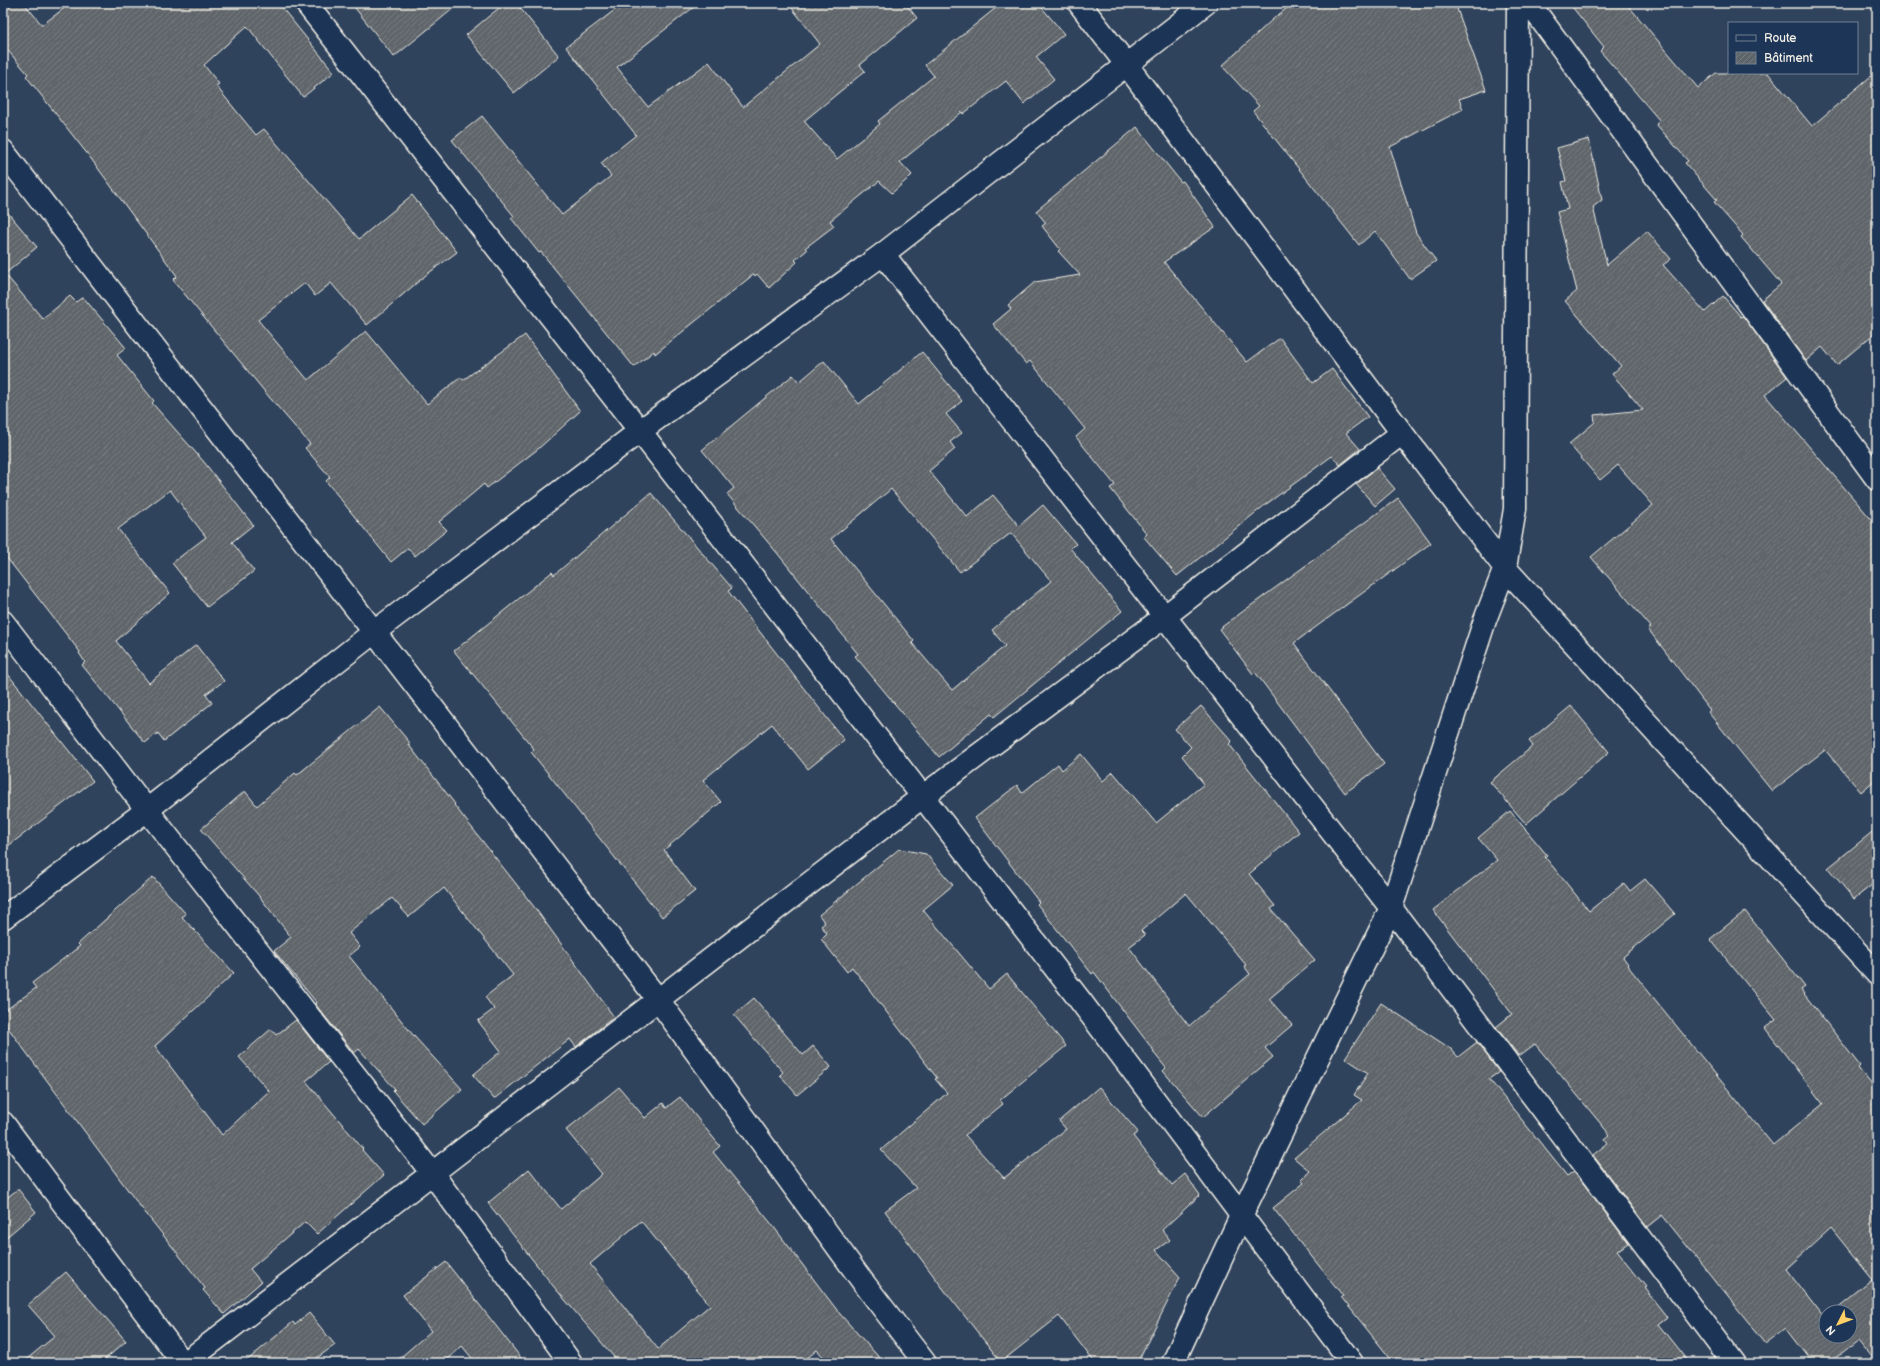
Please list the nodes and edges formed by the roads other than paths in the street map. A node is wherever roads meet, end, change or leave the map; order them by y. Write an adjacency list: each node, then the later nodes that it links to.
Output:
1 (306, 3): 9 (street)
2 (1079, 3): 6 (street)
3 (1206, 3): 6 (street)
4 (1518, 3): 12 (street)
5 (1529, 3): 11 (street)
6 (1126, 64): 8 (street); 10 (street)
7 (3, 151): 15 (street)
8 (883, 254): 9 (street); 13 (street)
9 (640, 431): 15 (street); 16 (street)
10 (1402, 433): 12 (street); 13 (street)
11 (1877, 479)
12 (1504, 568): 18 (street); 20 (street)
13 (1164, 617): 16 (street); 18 (street)
14 (3, 622): 17 (street)
15 (373, 633): 17 (street); 21 (street)
16 (922, 797): 21 (street); 24 (street)
17 (147, 810): 19 (street); 23 (street)
18 (1390, 908): 24 (street); 30 (street)
19 (3, 918)
20 (1877, 974)
21 (659, 1001): 23 (street); 27 (street)
22 (3, 1123): 25 (street)
23 (432, 1173): 25 (street); 26 (street)
24 (1241, 1216): 28 (street); 29 (street)
25 (184, 1363)
26 (572, 1363)
27 (925, 1363)
28 (1173, 1363)
29 (1352, 1363)
30 (1734, 1363)

